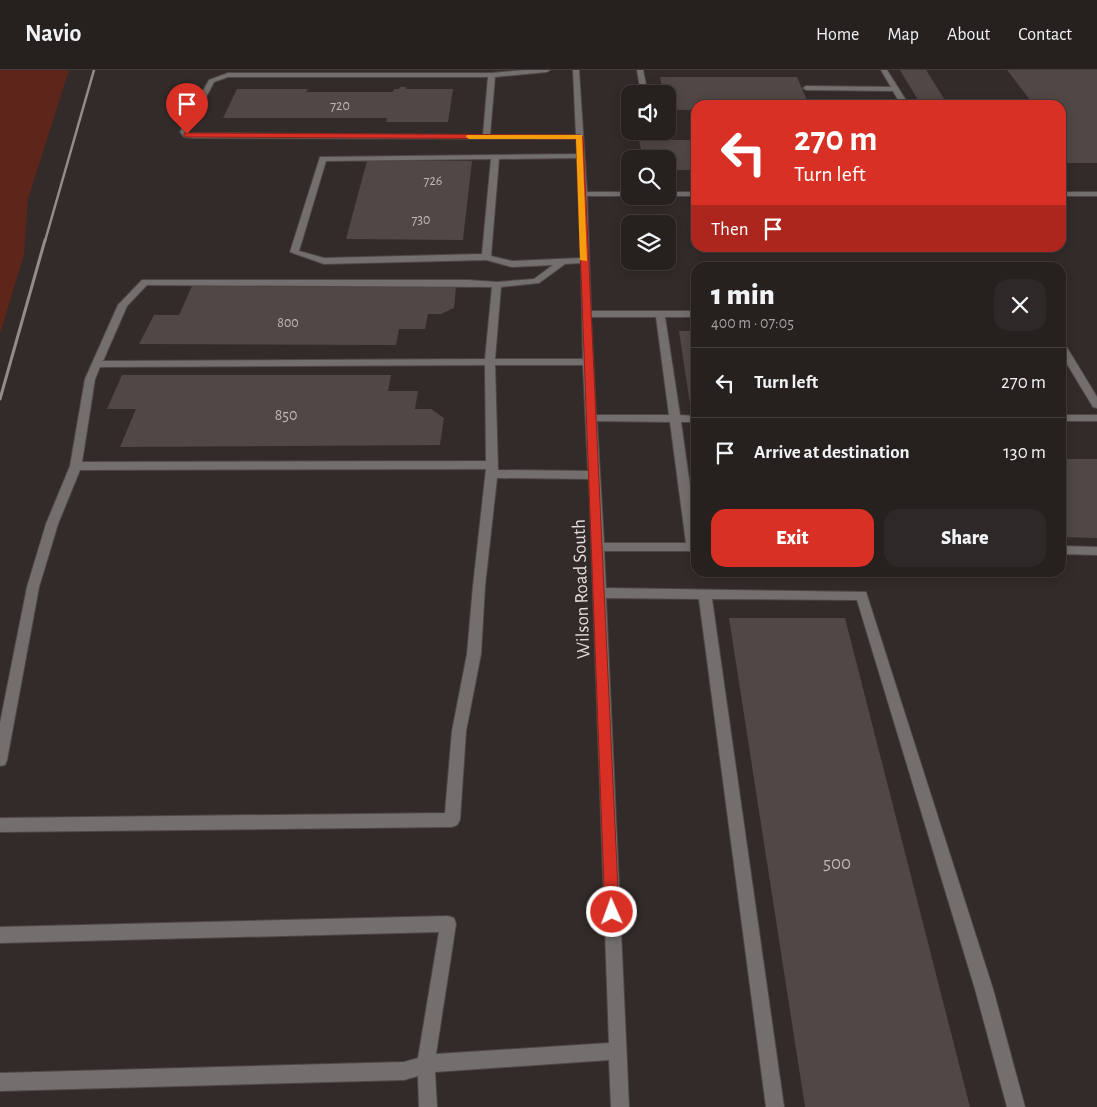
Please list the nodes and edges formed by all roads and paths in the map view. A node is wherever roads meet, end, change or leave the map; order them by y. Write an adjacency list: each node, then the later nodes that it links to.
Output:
1 (547, 70): 5 (street)
2 (576, 70): 11 (street, Wilson Road South)
3 (640, 70): 6 (street)
4 (884, 70): 8 (street)
5 (492, 75): 10 (street); 10 (street)
6 (643, 85)
7 (806, 88): 8 (street)
8 (896, 89): 9 (street)
9 (902, 100)
10 (486, 137): 11 (street)
11 (580, 137): 12 (street, Wilson Road South)
12 (581, 156): 13 (street); 14 (street, Wilson Road South)
13 (495, 157): 20 (street); 20 (street)
14 (583, 194): 15 (street); 21 (street, Wilson Road South)
15 (621, 194)
16 (676, 194): 17 (street)
17 (691, 194)
18 (1066, 194): 19 (street)
19 (1097, 194)
20 (486, 257): 22 (street)
21 (584, 260): 22 (street); 24 (street, Wilson Road South)
22 (563, 262): 23 (street)
23 (497, 285): 28 (street); 30 (street)
24 (587, 314): 25 (street); 29 (street, Wilson Road South)
25 (660, 314): 26 (street); 35 (street)
26 (691, 314)
27 (1066, 354): 31 (street)
28 (490, 362): 29 (street); 30 (street); 38 (street)
29 (588, 362): 32 (street, Wilson Road South)
30 (97, 364): 37 (street)
31 (1097, 405)
32 (590, 418): 35 (street); 39 (street, Wilson Road South)
33 (1066, 418): 34 (street)
34 (1097, 418)
35 (674, 419): 36 (street); 40 (street)
36 (691, 419)
37 (76, 466): 38 (street); 47 (street)
38 (493, 469): 39 (street); 48 (street)
39 (594, 475): 41 (street, Wilson Road South)
40 (691, 528)
41 (598, 547): 42 (street); 45 (street, Wilson Road South)
42 (691, 547)
43 (1066, 550): 44 (street)
44 (1097, 551)
45 (599, 593): 46 (street); 50 (street, Wilson Road South)
46 (705, 593): 55 (street); 56 (street)
47 (0, 760)
48 (0, 825)
49 (0, 935): 51 (street)
50 (618, 1051): 51 (street); 54 (street, Wilson Road South)
51 (426, 1064): 52 (street); 53 (street)
52 (0, 1082)
53 (428, 1107)
54 (620, 1107)
55 (775, 1107)
56 (1016, 1107)

